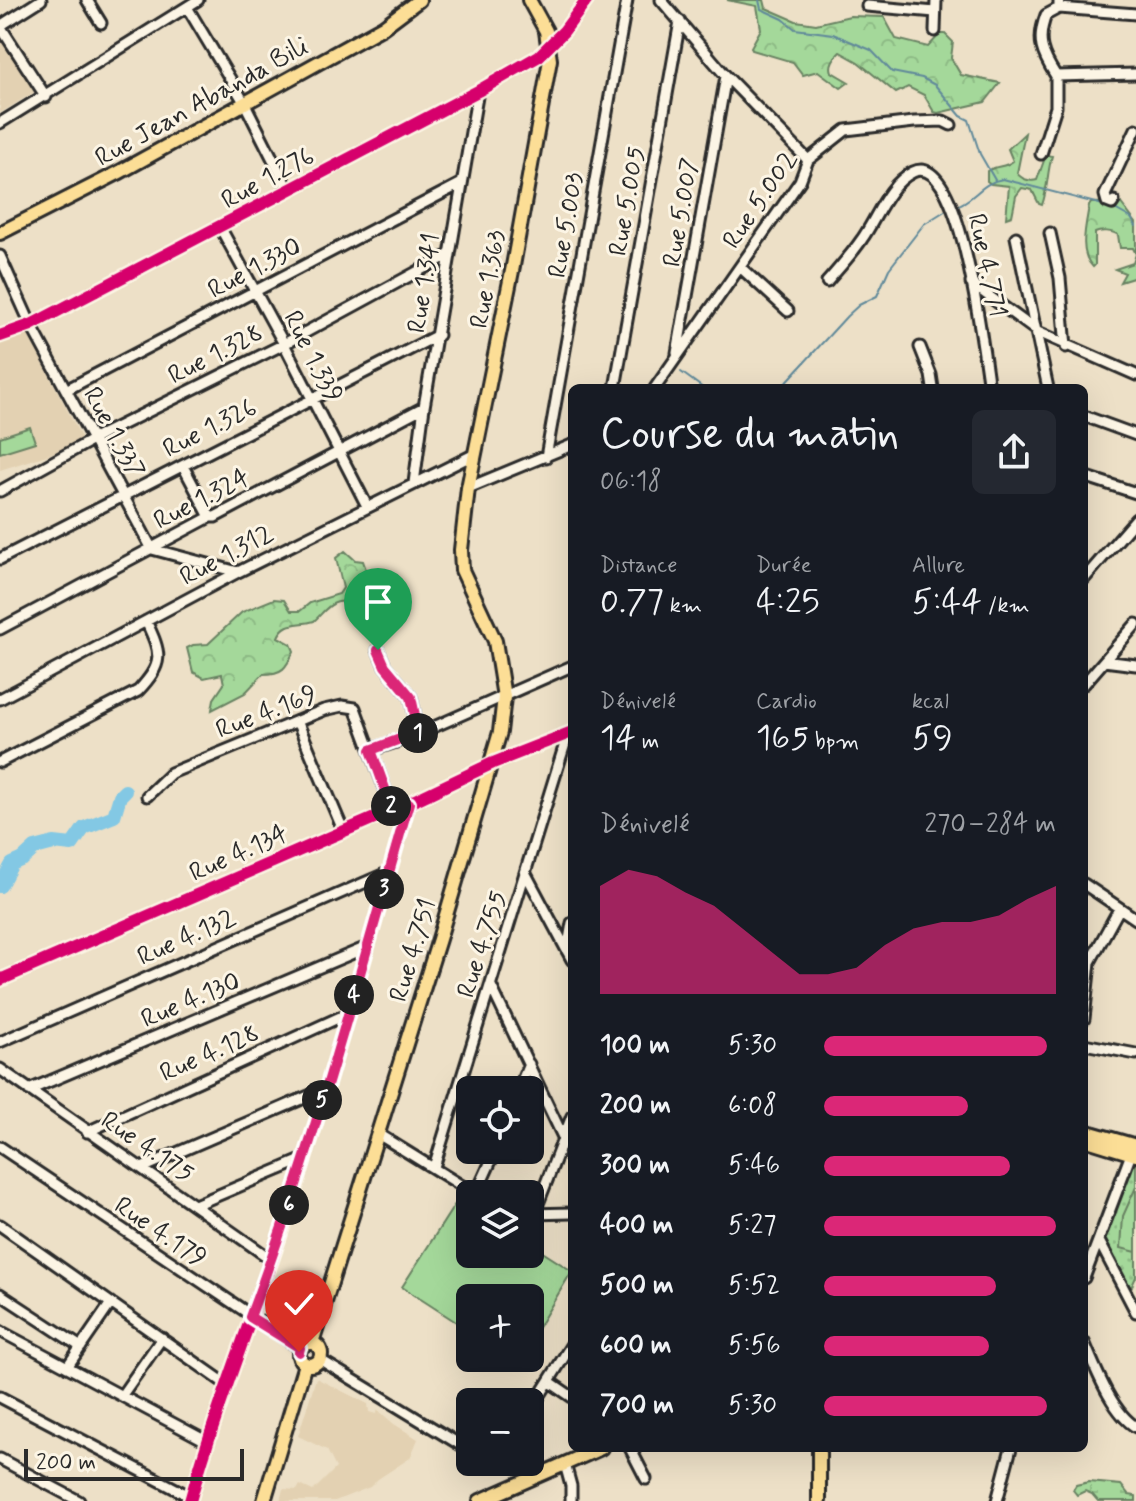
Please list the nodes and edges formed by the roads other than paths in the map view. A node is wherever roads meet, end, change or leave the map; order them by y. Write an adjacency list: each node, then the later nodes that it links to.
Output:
1 (41, 0): 17 (street)
2 (87, 0): 16 (street)
3 (198, 0): 12 (street)
4 (419, 0): 25 (main road, Rue Jean Abanda Bili)
5 (529, 0): 19 (main road, Rue 1.363)
6 (587, 0): 19 (street, Rue 1.276)
7 (627, 0): 68 (street, Rue 5.003)
8 (661, 0): 15 (street)
9 (936, 0): 13 (street)
10 (1059, 4): 14 (street); 22 (street)
11 (867, 6): 13 (street)
12 (187, 7): 24 (street); 25 (street)
13 (935, 12): 18 (street)
14 (1136, 14)
15 (680, 21): 21 (street); 54 (street, Rue 5.005)
16 (101, 23)
17 (0, 26): 24 (street)
18 (935, 31)
19 (549, 46): 23 (street, Rue 1.276); 67 (main road, Rue 1.363)
20 (1136, 74): 22 (street)
21 (726, 76): 30 (street); 52 (street, Rue 5.007)
22 (1056, 76): 29 (street)
23 (478, 91): 31 (street, Rue 1.341); 32 (street, Rue 1.276)
24 (46, 97): 26 (street)
25 (244, 102): 32 (street); 35 (main road, Rue Jean Abanda Bili)
26 (0, 123)
27 (951, 125): 30 (street, Rue 5.002)
28 (1136, 129): 33 (street)
29 (1041, 154)
30 (808, 160): 40 (street, Rue 5.002)
31 (462, 183): 38 (street, Rue 1.341); 43 (street, Rue 1.330)
32 (288, 189): 34 (street, Rue 1.276)
33 (1114, 201)
34 (220, 227): 43 (street, Rue 1.339); 45 (street, Rue 1.276)
35 (0, 233)
36 (1050, 233): 51 (street)
37 (1016, 237): 46 (street)
38 (450, 254): 47 (street, Rue 1.341); 49 (street, Rue 1.328)
39 (0, 256): 45 (street, Rue 1.337)
40 (740, 267): 44 (street); 52 (street, Rue 5.002)
41 (827, 282): 42 (street, Rue 4.771)
42 (971, 283): 46 (street); 57 (street, Rue 4.771)
43 (256, 291): 49 (street, Rue 1.339); 59 (street, Rue 1.330)
44 (788, 311)
45 (31, 325): 48 (street, Rue 1.276); 59 (street, Rue 1.337)
46 (1038, 332): 51 (street); 58 (street)
47 (438, 335): 60 (street, Rue 1.326); 61 (street, Rue 1.341)
48 (0, 336)
49 (284, 344): 60 (street, Rue 1.339); 64 (street, Rue 1.328)
50 (920, 347): 56 (street)
51 (1066, 347): 53 (street)
52 (676, 356): 55 (street, Rue 5.002)
53 (1136, 375)
54 (616, 384)
55 (658, 384)
56 (932, 384)
57 (988, 384)
58 (1047, 384)
59 (66, 390): 64 (street, Rue 1.337)
60 (312, 398): 66 (street, Rue 1.339); 69 (street, Rue 1.326)
61 (424, 407): 66 (street, Rue 1.324); 71 (street, Rue 1.341)
62 (1088, 417): 63 (street)
63 (1136, 435)
64 (94, 441): 73 (street, Rue 1.328); 75 (street, Rue 1.337)
65 (568, 447): 68 (street)
66 (339, 452): 76 (street, Rue 1.339); 77 (street, Rue 1.324)
67 (475, 454): 71 (street, Rue 1.312); 72 (main road, Rue 1.363)
68 (546, 457): 72 (street)
69 (183, 466): 75 (street, Rue 1.326); 77 (street)
70 (1088, 477): 74 (street)
71 (414, 483): 76 (street, Rue 1.312)
72 (468, 488): 81 (main road, Rue 1.363)
73 (0, 491)
74 (1136, 493)
75 (124, 494): 79 (street, Rue 1.337); 80 (street, Rue 1.326)
76 (367, 506): 82 (street, Rue 1.312)
77 (210, 517): 79 (street, Rue 1.324)
78 (1136, 519): 83 (street)
79 (152, 549): 82 (street); 86 (street, Rue 1.324)
80 (0, 559)
81 (462, 570): 92 (main road, Rue 4.751)
82 (238, 572): 84 (street, Rue 1.312)
83 (1088, 572)
84 (146, 621): 93 (street, Rue 1.312); 99 (street)
85 (1134, 627): 88 (street)
86 (0, 629)
87 (378, 650): 95 (street)
88 (1104, 661): 89 (street); 91 (street)
89 (1136, 665)
90 (568, 668): 92 (street)
91 (1088, 679)
92 (504, 697): 95 (street); 100 (main road, Rue 4.751)
93 (0, 699)
94 (297, 721): 98 (street, Rue 4.169); 101 (street, Rue 4.169); 104 (street)
95 (429, 728): 98 (street)
96 (568, 734): 100 (street, Rue 4.134)
97 (568, 739): 106 (street, Rue 4.755)
98 (371, 750): 103 (street, Rue 4.169)
99 (0, 762)
100 (493, 763): 102 (street, Rue 4.134); 127 (main road, Rue 4.751)
101 (147, 796)
102 (409, 803): 103 (street, Rue 4.134); 105 (street)
103 (392, 808): 104 (street, Rue 4.134)
104 (343, 830): 112 (street, Rue 4.134)
105 (389, 872): 110 (street); 116 (street, Rue 4.132)
106 (526, 874): 111 (street); 113 (street, Rue 4.755)
107 (1088, 887): 108 (street)
108 (1119, 909): 109 (street); 114 (street)
109 (1136, 919)
110 (367, 947): 115 (street); 123 (street, Rue 4.130)
111 (568, 952)
112 (0, 980)
113 (491, 986): 119 (street); 133 (street, Rue 4.755)
114 (1088, 991)
115 (349, 1013): 122 (street); 125 (street, Rue 4.128)
116 (0, 1042)
117 (1088, 1045): 118 (street)
118 (1136, 1054)
119 (529, 1064): 121 (street); 128 (street)
120 (0, 1069): 123 (street, Rue 4.175)
121 (524, 1076)
122 (325, 1089): 132 (street); 134 (street)
123 (29, 1090): 125 (street, Rue 4.175)
124 (568, 1128): 128 (street)
125 (87, 1132): 134 (street, Rue 4.175)
126 (1088, 1133): 131 (main road)
127 (378, 1134): 133 (street); 152 (main road, Rue 4.751)
128 (564, 1139): 136 (street)
129 (1088, 1140): 131 (main road)
130 (0, 1147): 149 (street, Rue 4.179)
131 (1134, 1152): 141 (street)
132 (304, 1159): 137 (street); 142 (street)
133 (434, 1167): 135 (street)
134 (142, 1168): 137 (street, Rue 4.175)
135 (456, 1181)
136 (544, 1186)
137 (195, 1205): 142 (street, Rue 4.175)
138 (568, 1213): 139 (street)
139 (544, 1214)
140 (0, 1225): 147 (street)
141 (1099, 1241): 143 (street); 146 (street)
142 (272, 1260): 149 (street)
143 (1088, 1268)
144 (1136, 1288): 146 (street)
145 (0, 1294): 153 (street)
146 (1131, 1299): 148 (street)
147 (111, 1303): 151 (street); 153 (street)
148 (1136, 1312)
149 (250, 1317): 152 (street, Rue 4.179); 160 (street)
150 (0, 1331): 158 (street)
151 (162, 1338): 160 (street); 163 (street)
152 (306, 1346): 156 (main road); 157 (main road)
153 (81, 1347): 158 (street)
154 (568, 1351): 159 (street)
155 (1088, 1351): 165 (street)
156 (319, 1359): 157 (main road); 167 (street)
157 (305, 1364): 178 (main road)
158 (67, 1367): 163 (street)
159 (550, 1382): 161 (street); 162 (street)
160 (226, 1384): 166 (street)
161 (544, 1391)
162 (568, 1394)
163 (122, 1395): 166 (street)
164 (0, 1397): 175 (street)
165 (1136, 1427)
166 (208, 1442): 175 (street)
167 (456, 1442)
168 (592, 1452): 173 (main road)
169 (632, 1452): 174 (street)
170 (819, 1452): 180 (main road)
171 (1010, 1452): 181 (street)
172 (0, 1459): 177 (street)
173 (565, 1464): 176 (main road); 179 (street)
174 (646, 1479)
175 (190, 1499)
176 (488, 1499)
177 (79, 1501)
178 (264, 1501)
179 (571, 1501)
180 (819, 1501)
181 (997, 1501)

